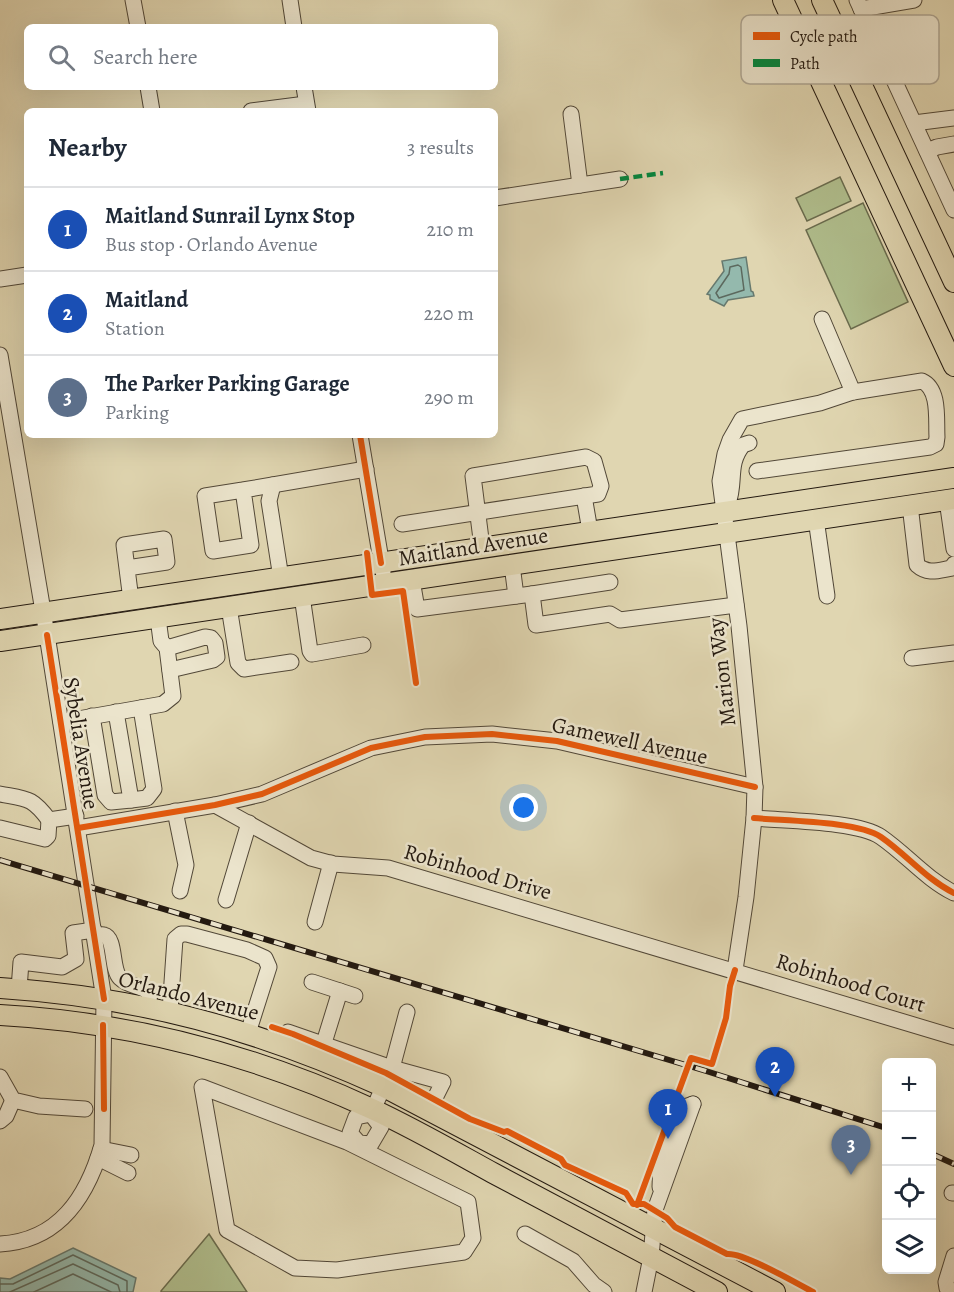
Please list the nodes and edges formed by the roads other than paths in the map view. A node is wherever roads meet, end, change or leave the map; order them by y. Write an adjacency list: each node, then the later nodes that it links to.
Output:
1 (133, 0): 9 (street)
2 (290, 0): 10 (street)
3 (783, 0): 7 (main road)
4 (822, 0): 8 (main road)
5 (914, 0): 6 (street)
6 (859, 5)
7 (790, 15)
8 (829, 15)
9 (137, 24)
10 (294, 24)
11 (822, 84): 32 (main road)
12 (861, 84): 29 (main road)
13 (896, 84): 20 (street)
14 (148, 90): 17 (street)
15 (304, 90): 16 (street)
16 (307, 107)
17 (152, 108)
18 (571, 114): 24 (street)
19 (954, 118): 20 (street)
20 (914, 123): 22 (street)
21 (954, 144): 22 (street)
22 (927, 151): 26 (street)
23 (620, 179): 24 (street)
24 (580, 185): 25 (street)
25 (498, 198)
26 (954, 210)
27 (24, 275): 28 (street)
28 (0, 279)
29 (954, 282)
30 (822, 319): 33 (street)
31 (0, 355): 67 (street, Sybelia Avenue)
32 (954, 366)
33 (853, 392): 37 (street); 45 (street, Marion Way)
34 (361, 438): 36 (street)
35 (749, 443): 45 (street)
36 (366, 469): 39 (street); 52 (street)
37 (757, 471)
38 (954, 478): 45 (main road, Maitland Avenue)
39 (273, 485): 40 (street); 56 (street)
40 (243, 490): 40 (street)
41 (584, 496): 44 (street); 44 (street); 48 (street)
42 (950, 499): 43 (main road, Maitland Avenue); 51 (street)
43 (910, 505): 46 (main road, Maitland Avenue); 53 (street)
44 (479, 511): 47 (street); 50 (street)
45 (724, 511): 48 (main road, Maitland Avenue); 49 (street, Marion Way)
46 (816, 519): 49 (main road, Maitland Avenue); 63 (street)
47 (402, 524)
48 (590, 531): 50 (main road, Maitland Avenue)
49 (726, 532): 54 (main road, Maitland Avenue); 65 (street, Marion Way)
50 (482, 548): 52 (main road, Maitland Avenue)
51 (954, 549)
52 (381, 563): 56 (main road, Maitland Avenue); 59 (street)
53 (954, 564)
54 (512, 565): 57 (main road, Maitland Avenue); 62 (street)
55 (127, 568): 64 (street)
56 (280, 578): 64 (main road, Maitland Avenue)
57 (412, 580): 59 (main road, Maitland Avenue); 62 (street)
58 (610, 582): 60 (street)
59 (385, 584): 61 (main road, Maitland Avenue)
60 (532, 594): 62 (street); 65 (street)
61 (302, 596): 66 (main road, Maitland Avenue); 72 (street)
62 (516, 596)
63 (827, 596)
64 (131, 600): 67 (main road, Maitland Avenue)
65 (736, 605): 82 (street, Marion Way)
66 (229, 607): 68 (main road, Maitland Avenue); 76 (street)
67 (43, 613): 69 (main road, Maitland Avenue); 70 (street, Sybelia Avenue)
68 (162, 617): 70 (main road, Maitland Avenue); 73 (street)
69 (0, 619)
70 (47, 635): 71 (main road, Maitland Avenue); 81 (street, Sybelia Avenue)
71 (0, 641)
72 (363, 645)
73 (166, 648): 77 (street); 77 (street)
74 (954, 653): 75 (street)
75 (912, 658)
76 (291, 662)
77 (170, 670): 78 (street)
78 (141, 708): 79 (street); 84 (street)
79 (116, 712): 80 (street); 84 (street)
80 (92, 716): 81 (street); 84 (street)
81 (61, 722): 89 (street, Sybelia Avenue)
82 (755, 787): 85 (street, Gamewell Avenue); 87 (street, Marion Way)
83 (0, 794): 88 (street)
84 (131, 800)
85 (215, 805): 86 (street, Gamewell Avenue); 90 (street, Robinhood Drive)
86 (175, 811): 89 (street, Gamewell Avenue); 93 (street)
87 (754, 818): 94 (street); 98 (street, Marion Way)
88 (49, 820): 89 (street, Gamewell Avenue); 91 (street)
89 (77, 822): 97 (street, Sybelia Avenue)
90 (249, 824): 92 (street, Robinhood Drive); 95 (street)
91 (0, 828)
92 (331, 863): 96 (street); 98 (street, Robinhood Drive)
93 (180, 891)
94 (954, 894)
95 (226, 900)
96 (315, 922)
97 (94, 933): 100 (street); 103 (street, Sybelia Avenue); 104 (street)
98 (735, 970): 111 (street, Robinhood Court)
99 (312, 982): 101 (street)
100 (9, 988): 103 (main road, Orlando Avenue)
101 (340, 991): 102 (street); 112 (street)
102 (355, 996)
103 (104, 999): 104 (main road, Orlando Avenue); 108 (street, Sybelia Avenue)
104 (148, 1006): 105 (main road, Orlando Avenue)
105 (170, 1011): 110 (main road, Orlando Avenue); 110 (street)
106 (407, 1012): 113 (street)
107 (0, 1015): 108 (main road)
108 (104, 1025): 116 (street, Sybelia Avenue); 121 (main road)
109 (288, 1032): 112 (street)
110 (248, 1033): 115 (main road, Orlando Avenue)
111 (954, 1037)
112 (323, 1046): 113 (street)
113 (392, 1068): 115 (street); 120 (street)
114 (0, 1077): 117 (street)
115 (384, 1087): 120 (main road, Orlando Avenue); 121 (street)
116 (104, 1093): 119 (street); 123 (street, Sybelia Avenue)
117 (13, 1100): 119 (street); 122 (street)
118 (693, 1104): 128 (street)
119 (85, 1108): 123 (street)
120 (429, 1110): 128 (main road, Orlando Avenue)
121 (372, 1112): 124 (street); 132 (main road)
122 (0, 1121)
123 (103, 1123): 125 (street, Sybelia Avenue)
124 (358, 1145): 124 (street)
125 (100, 1153): 126 (street); 127 (street); 130 (street, Sybelia Avenue)
126 (131, 1155)
127 (128, 1173)
128 (654, 1228): 132 (street); 136 (main road, Orlando Avenue)
129 (525, 1234): 133 (street)
130 (0, 1244)
131 (954, 1256): 137 (street)
132 (651, 1257): 134 (street); 135 (main road)
133 (604, 1292)
134 (644, 1292)
135 (717, 1292)
136 (775, 1292)
137 (954, 1292)

